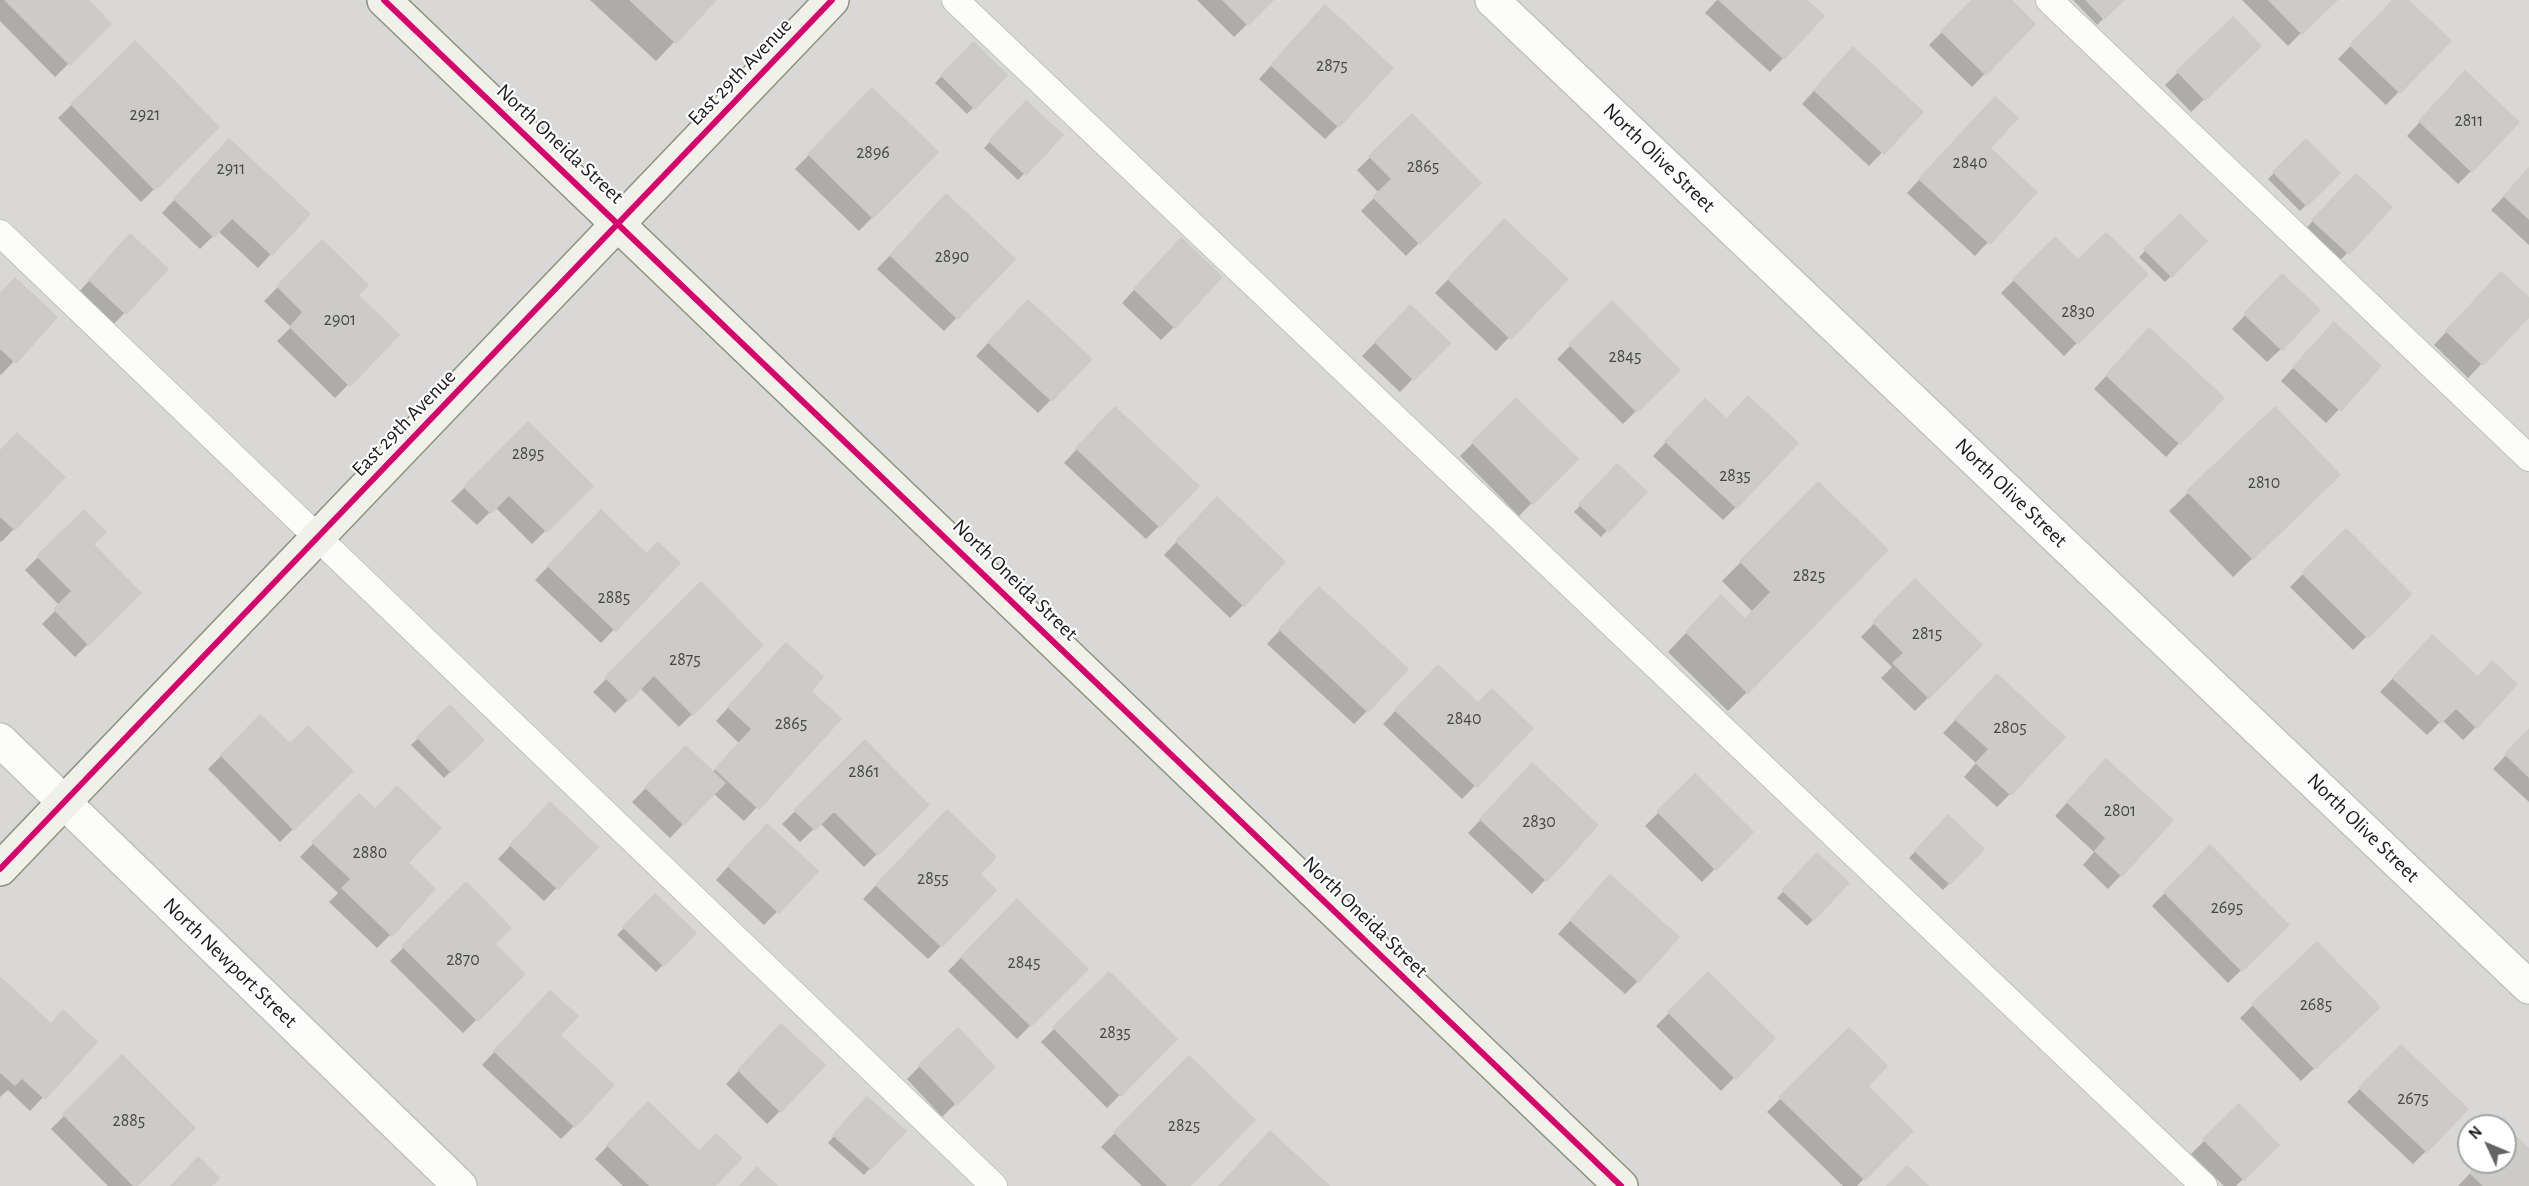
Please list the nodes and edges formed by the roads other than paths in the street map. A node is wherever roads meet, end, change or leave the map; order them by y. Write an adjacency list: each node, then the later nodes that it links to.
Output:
1 (384, 0): 6 (street, North Oneida Street)
2 (832, 0): 6 (street, East 29th Avenue)
3 (956, 0): 17 (lane)
4 (1492, 0): 13 (street, North Olive Street)
5 (2049, 0): 8 (lane)
6 (619, 223): 9 (street, East 29th Avenue); 16 (street, North Oneida Street)
7 (0, 233): 9 (lane)
8 (2529, 458)
9 (317, 537): 11 (street, East 29th Avenue); 15 (lane)
10 (0, 740): 11 (street, North Newport Street)
11 (64, 802): 12 (street, East 29th Avenue); 14 (street, North Newport Street)
12 (0, 869)
13 (2529, 987)
14 (460, 1186)
15 (994, 1186)
16 (1621, 1186)
17 (2204, 1186)

